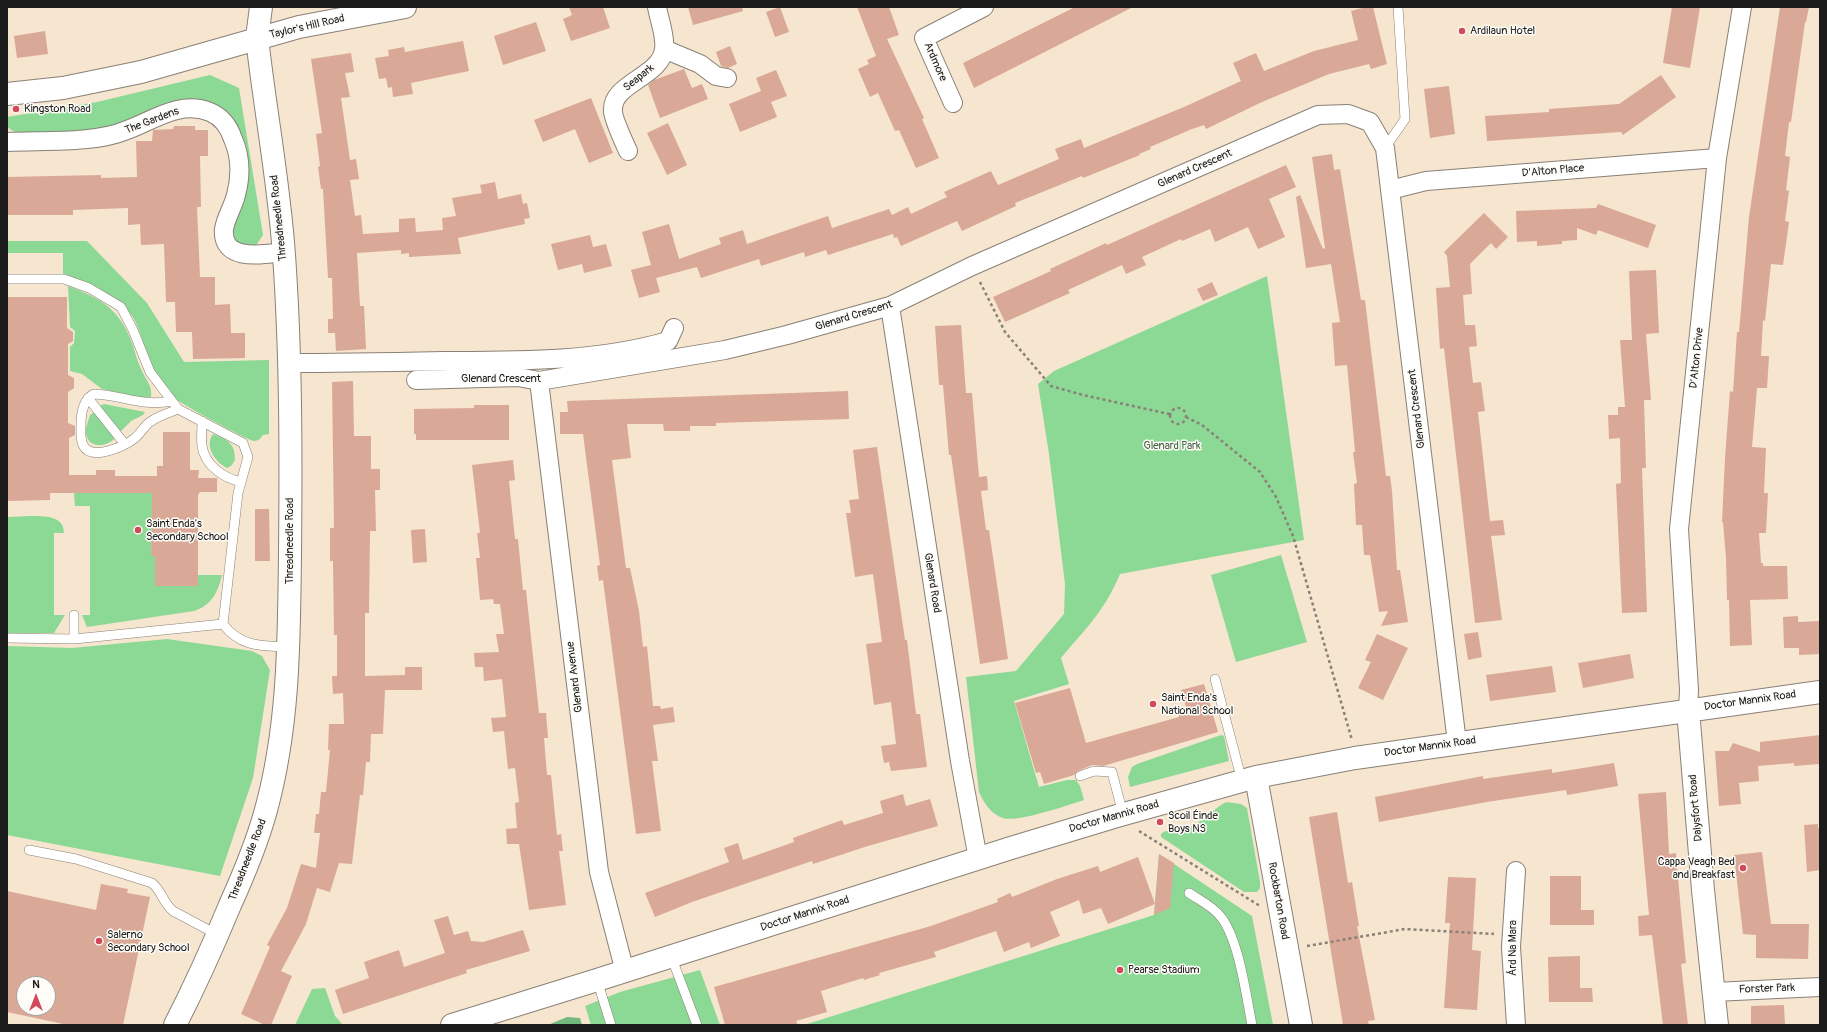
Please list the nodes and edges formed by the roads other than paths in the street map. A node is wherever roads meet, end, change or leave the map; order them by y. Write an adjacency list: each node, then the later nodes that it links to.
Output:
1 (261, 7): 7 (street, Threadneedle Road)
2 (405, 7): 7 (street, Taylor's Hill Road)
3 (657, 7): 8 (street)
4 (984, 7): 11 (street, Ardmore)
5 (1398, 7): 13 (lane)
6 (1742, 7): 15 (street, D'Alton Drive)
7 (258, 38): 10 (street); 17 (street, Threadneedle Road)
8 (664, 49): 9 (street); 14 (street, Seapark)
9 (727, 78)
10 (7, 94)
11 (953, 103)
12 (7, 142): 17 (street, The Gardens)
13 (1385, 148): 16 (street, Glenard Crescent); 19 (street, Glenard Crescent)
14 (628, 151)
15 (1717, 158): 16 (street, D'Alton Place); 37 (street, D'Alton Drive)
16 (1390, 190): 38 (street, Glenard Crescent)
17 (284, 252): 21 (street, Threadneedle Road)
18 (7, 279): 25 (lane)
19 (890, 306): 23 (street, Glenard Crescent); 43 (street, Glenard Road)
20 (674, 328): 21 (street)
21 (289, 362): 34 (street, Threadneedle Road)
22 (416, 380): 23 (street, Glenard Crescent)
23 (539, 381): 48 (street, Glenard Avenue)
24 (88, 398): 25 (lane); 28 (lane); 28 (lane)
25 (172, 401): 26 (lane)
26 (178, 409): 27 (lane); 28 (lane)
27 (202, 421): 29 (lane); 29 (lane)
28 (124, 443)
29 (241, 482): 31 (lane)
30 (74, 615): 33 (lane)
31 (223, 624): 33 (lane); 34 (lane)
32 (7, 638): 33 (lane)
33 (74, 639)
34 (290, 647): 46 (street, Threadneedle Road)
35 (1215, 679): 40 (lane)
36 (1820, 692): 37 (street, Doctor Mannix Road)
37 (1688, 710): 38 (street, Doctor Mannix Road); 51 (street, Dalysfort Road)
38 (1457, 743): 40 (street, Doctor Mannix Road)
39 (1080, 776): 41 (lane)
40 (1249, 779): 41 (street, Doctor Mannix Road); 57 (street, Rockbarton Road)
41 (1129, 821): 43 (street, Doctor Mannix Road)
42 (30, 850): 46 (lane)
43 (978, 859): 47 (street, Doctor Mannix Road)
44 (1516, 871): 58 (street, Árd Na Mara)
45 (1189, 893): 56 (lane)
46 (218, 935): 52 (street, Threadneedle Road)
47 (671, 956): 48 (street, Doctor Mannix Road); 55 (lane)
48 (625, 972): 49 (street, Doctor Mannix Road)
49 (597, 980): 53 (street, Doctor Mannix Road); 54 (lane)
50 (1820, 987): 51 (street, Forster Park)
51 (1714, 992): 59 (street, Dalysfort Road)
52 (180, 1023)
53 (452, 1025)
54 (610, 1025)
55 (697, 1025)
56 (1252, 1025)
57 (1301, 1025)
58 (1516, 1025)
59 (1717, 1025)

